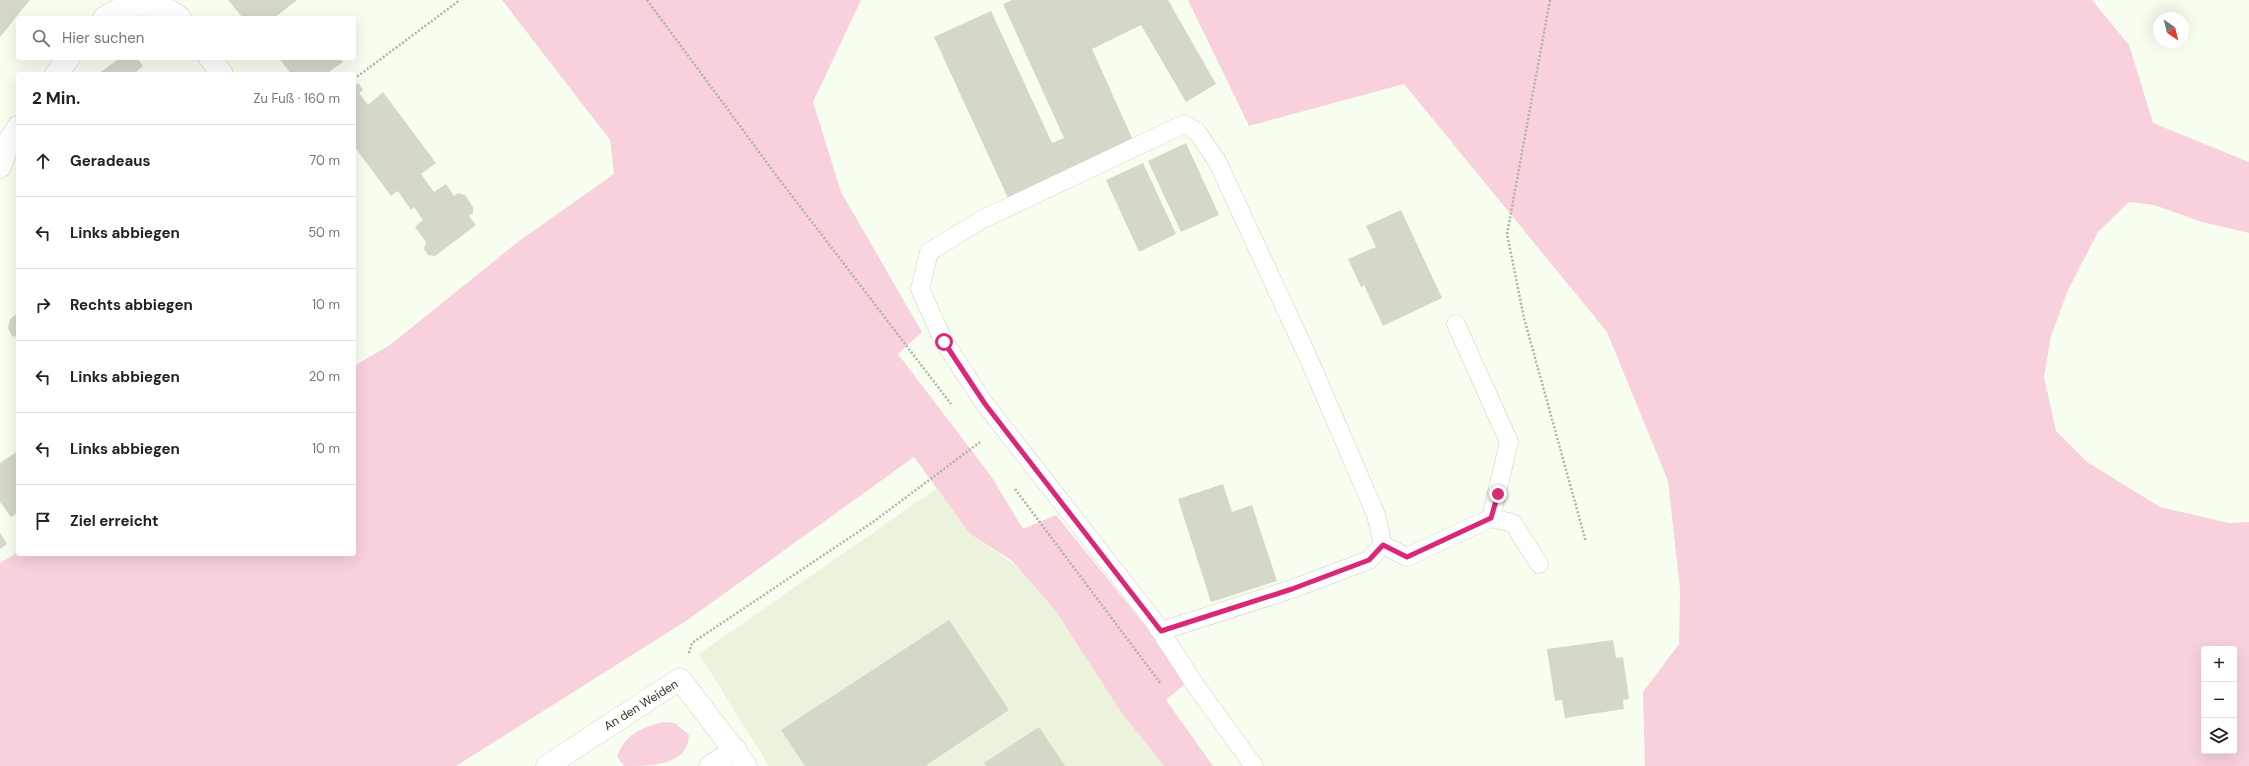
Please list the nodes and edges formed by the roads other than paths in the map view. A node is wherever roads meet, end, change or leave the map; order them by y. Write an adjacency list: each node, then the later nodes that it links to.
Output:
1 (107, 16): 2 (street)
2 (178, 16)
3 (67, 60): 5 (street)
4 (212, 60): 6 (street)
5 (58, 72)
6 (220, 72)
7 (16, 130): 8 (street)
8 (0, 168)
9 (1456, 324): 10 (lane)
10 (1491, 518): 11 (lane); 12 (lane)
11 (1383, 545): 13 (lane); 13 (lane)
12 (1539, 564)
13 (1161, 631): 17 (lane)
14 (741, 758): 15 (street, An den Weiden); 16 (street, An den Weiden)
15 (546, 766)
16 (710, 766)
17 (1254, 766)

